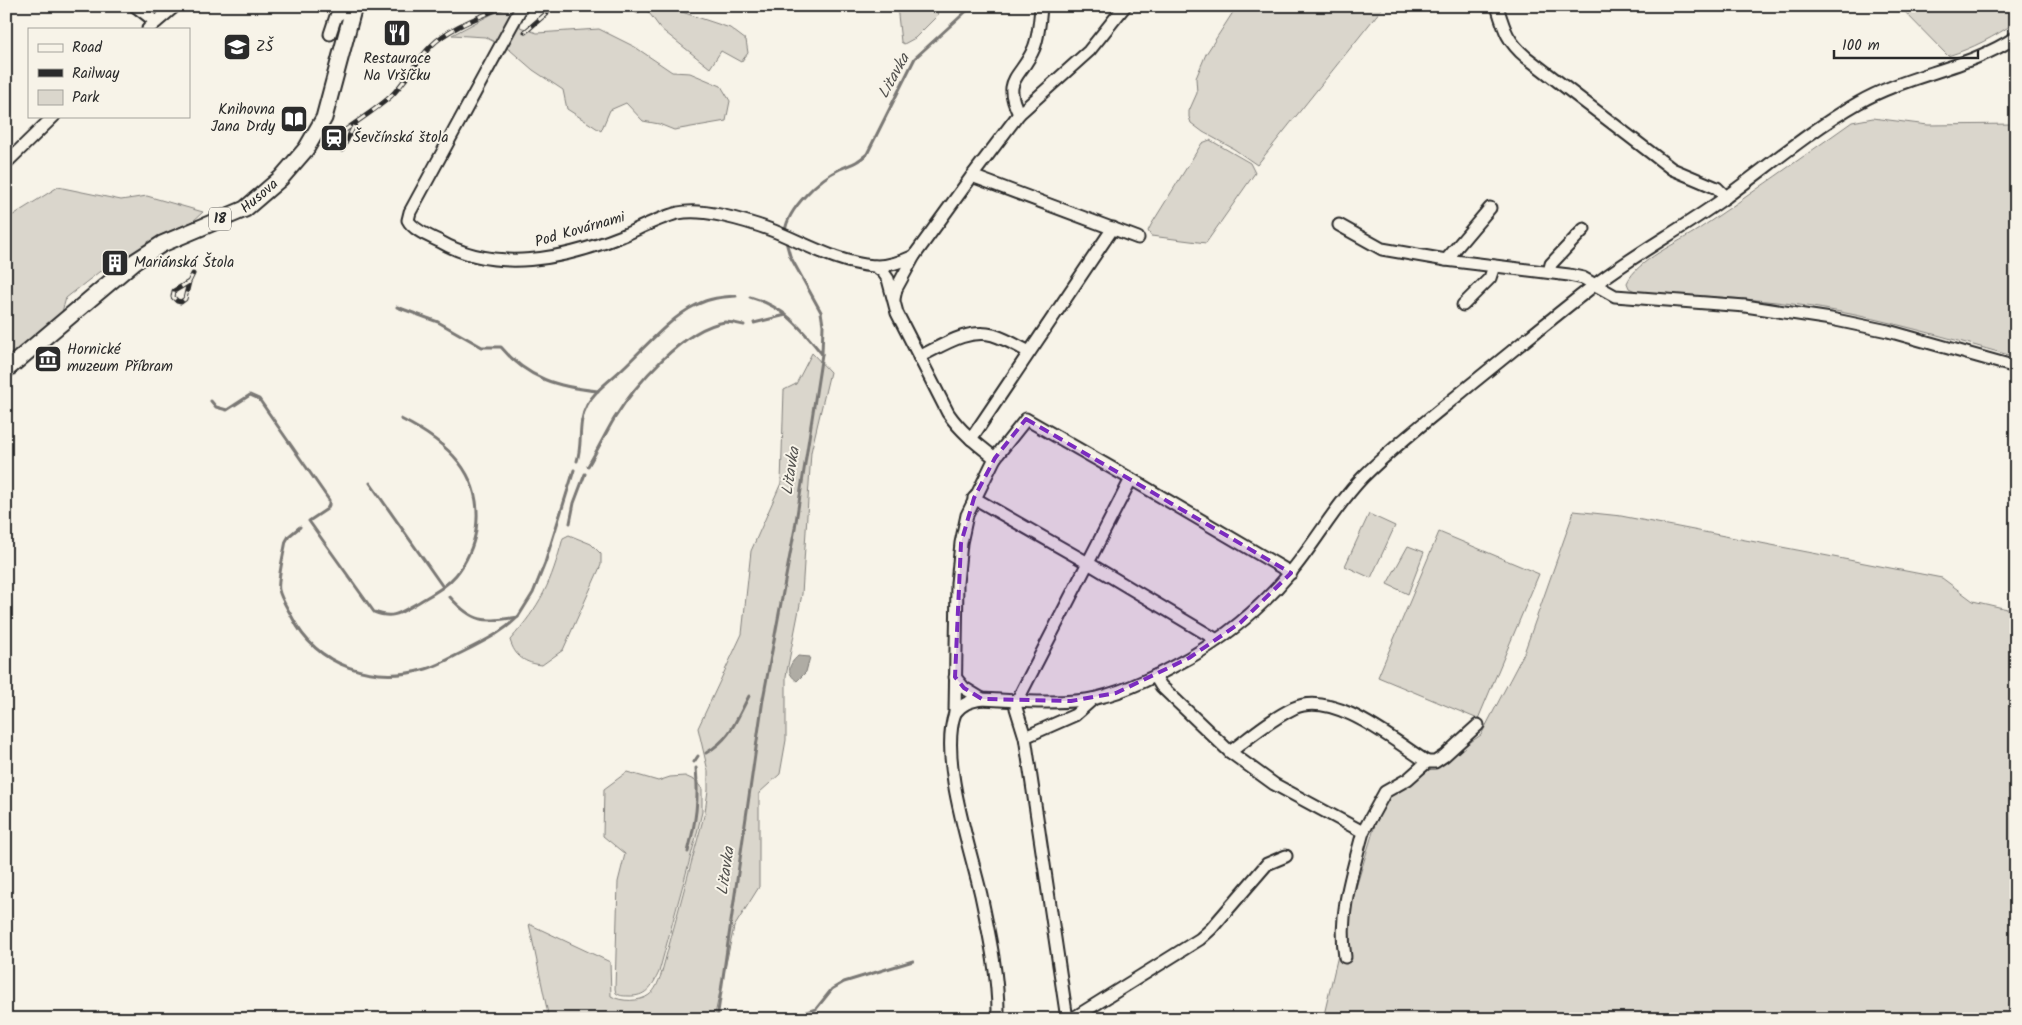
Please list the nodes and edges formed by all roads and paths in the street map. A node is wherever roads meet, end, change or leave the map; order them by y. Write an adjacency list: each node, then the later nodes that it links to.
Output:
1 (135, 6): 8 (street)
2 (175, 6): 8 (street)
3 (353, 6): 9 (street, Husova); 32 (main road, Husova / 18)
4 (522, 6): 23 (street, Pod Kovárnami)
5 (1041, 6): 11 (street)
6 (1125, 6): 11 (street)
7 (1497, 6): 15 (street)
8 (152, 25)
9 (330, 34)
10 (2016, 37): 15 (street)
11 (1019, 114): 14 (street)
12 (52, 118): 13 (street)
13 (6, 163)
14 (972, 176): 18 (street); 21 (street)
15 (1726, 197): 26 (street)
16 (1490, 208): 22 (street)
17 (1339, 225): 22 (street)
18 (1113, 228): 20 (street); 29 (street)
19 (1584, 229): 25 (street)
20 (1138, 238)
21 (914, 256): 23 (street); 27 (street)
22 (1446, 260): 24 (street)
23 (875, 266): 27 (street)
24 (1494, 266): 25 (street); 28 (street)
25 (1548, 272): 26 (street)
26 (1596, 284): 31 (street); 38 (street)
27 (893, 301): 30 (street)
28 (1463, 305)
29 (1029, 352): 30 (street); 33 (street)
30 (919, 357): 33 (street)
31 (2016, 367)
32 (6, 370)
33 (971, 439): 34 (street)
34 (995, 458): 35 (street); 36 (street)
35 (1131, 479): 37 (street); 38 (street)
36 (974, 498): 37 (street); 41 (street)
37 (1088, 563): 39 (street); 44 (street)
38 (1291, 573): 39 (street)
39 (1216, 640): 40 (street)
40 (1155, 676): 43 (street); 48 (street)
41 (955, 677): 42 (street); 45 (street)
42 (982, 699): 44 (street); 45 (street)
43 (1093, 699): 44 (street); 47 (street)
44 (1017, 701): 47 (street)
45 (955, 712): 53 (street)
46 (1478, 725): 49 (street)
47 (1025, 737): 54 (street)
48 (1230, 752): 49 (street); 50 (street)
49 (1427, 762): 50 (street)
50 (1363, 832): 52 (street)
51 (1286, 856): 55 (street)
52 (1345, 957)
53 (998, 1019)
54 (1067, 1019)
55 (1072, 1019)

